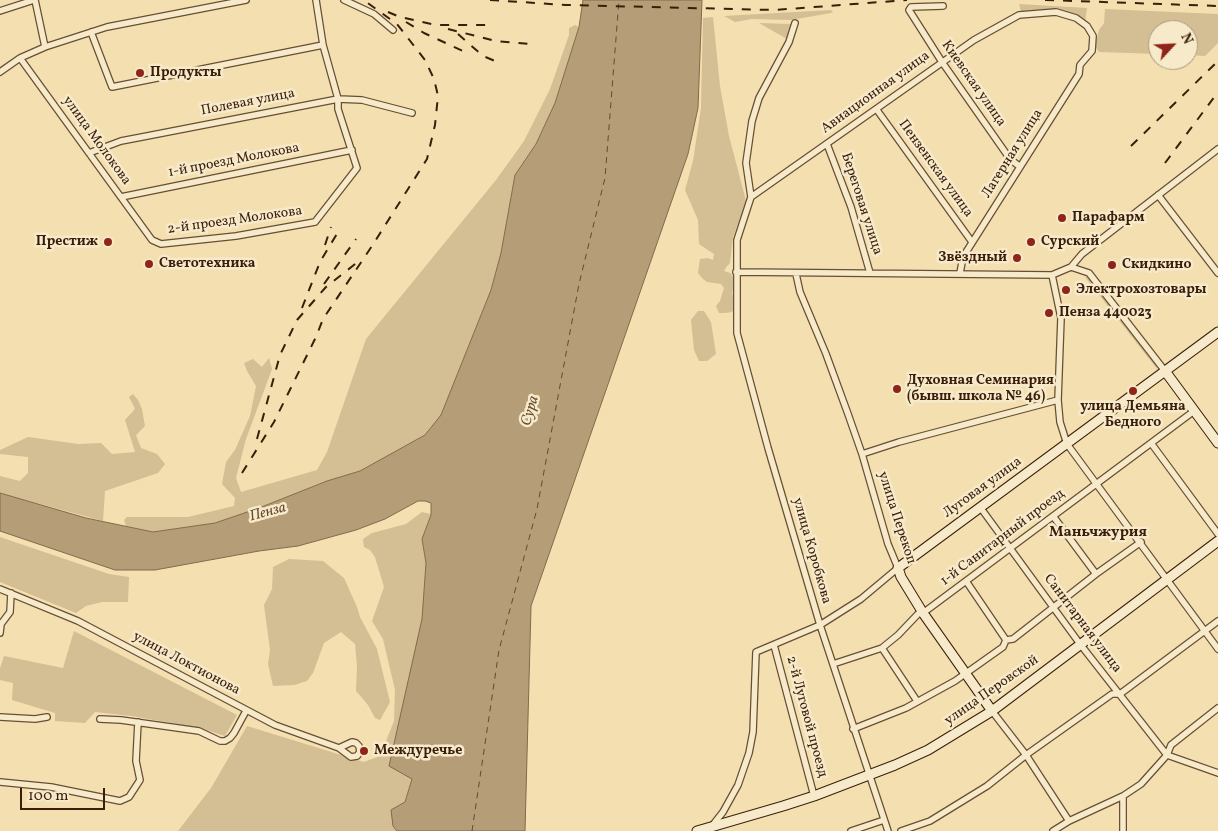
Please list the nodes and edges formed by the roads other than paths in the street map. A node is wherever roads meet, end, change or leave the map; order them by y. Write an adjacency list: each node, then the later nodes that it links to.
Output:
1 (34, 0): 6 (street); 12 (street)
2 (246, 0): 10 (street)
3 (316, 0): 11 (street)
4 (344, 0): 9 (street)
5 (943, 6): 14 (street, Киевская улица)
6 (0, 11)
7 (1019, 15): 14 (street, Авиационная улица); 23 (street, Лагерная улица)
8 (796, 23): 26 (street)
9 (393, 30)
10 (91, 32): 11 (street); 12 (street)
11 (323, 45): 16 (street)
12 (45, 47): 13 (street)
13 (20, 58): 15 (street); 22 (street, улица Молокова)
14 (942, 62): 17 (street, Авиационная улица); 23 (street, Киевская улица)
15 (0, 72)
16 (338, 98): 18 (street, Полевая улица); 21 (street); 22 (street, Полевая улица)
17 (877, 110): 19 (street, Авиационная улица); 28 (street, Пензенская улица)
18 (412, 113)
19 (827, 144): 26 (street, Авиационная улица); 31 (street, Береговая улица)
20 (1218, 149): 24 (street)
21 (352, 150): 25 (street, 1-й проезд Молокова); 27 (street, 2-й проезд Молокова)
22 (89, 153): 25 (street, улица Молокова)
23 (1019, 166): 28 (street, Лагерная улица)
24 (1158, 194): 29 (street); 33 (street)
25 (121, 197): 27 (street, улица Молокова)
26 (751, 197): 30 (street, улица Коробкова)
27 (152, 240)
28 (972, 242): 32 (street, Лагерная улица)
29 (1071, 267): 35 (street); 37 (street)
30 (736, 272): 34 (street); 60 (street, улица Коробкова)
31 (870, 273): 32 (street); 34 (street)
32 (960, 273): 35 (street)
33 (1218, 273)
34 (796, 274): 43 (street, улица Перекоп)
35 (1052, 275): 38 (street)
36 (1218, 332): 37 (main road, Луговая улица)
37 (1165, 371): 39 (main road); 42 (main road, Луговая улица)
38 (1058, 400): 42 (street); 43 (street)
39 (1194, 410): 40 (street, 1-й Санитарный проезд); 41 (main road)
40 (1150, 443): 44 (street, 1-й Санитарный проезд); 47 (street)
41 (1218, 443)
42 (1067, 444): 44 (street); 45 (main road, Луговая улица)
43 (862, 454): 51 (street, улица Перекоп)
44 (1097, 484): 46 (street, 1-й Санитарный проезд); 49 (street)
45 (980, 507): 50 (street, Санитарная улица); 51 (main road, Луговая улица)
46 (1053, 516): 50 (street, 1-й Санитарный проезд); 52 (street)
47 (1218, 534)
48 (1218, 541): 53 (main road, улица Перовской)
49 (1141, 542): 52 (street); 53 (street)
50 (1010, 548): 54 (street, 1-й Санитарный проезд); 57 (street, Санитарная улица)
51 (898, 568): 58 (main road, улица Перекоп); 60 (street, Луговая улица)
52 (1096, 574): 57 (street)
53 (1167, 578): 61 (street); 64 (main road, улица Перовской)
54 (966, 582): 58 (street, 1-й Санитарный проезд); 63 (street)
55 (0, 590): 56 (street, улица Локтионова)
56 (11, 593): 62 (street); 73 (street, улица Локтионова)
57 (1054, 608): 63 (street); 64 (street, Санитарная улица)
58 (923, 613): 66 (street, 1-й Санитарный проезд); 69 (main road, улица Перекоп)
59 (1218, 621): 61 (street)
60 (820, 625): 65 (street, Луговая улица); 68 (street, улица Коробкова)
61 (1205, 631): 67 (street); 70 (street)
62 (0, 632)
63 (1006, 640): 69 (street)
64 (1080, 644): 70 (street, Санитарная улица); 74 (main road, улица Перовской)
65 (774, 645): 86 (street, 2-й Луговой проезд); 90 (street, Луговая улица)
66 (882, 648): 68 (street); 71 (street)
67 (1218, 649)
68 (833, 664): 79 (street, улица Коробкова)
69 (966, 674): 71 (street); 74 (main road, улица Перекоп)
70 (1120, 694): 81 (street); 82 (street, Санитарная улица)
71 (917, 701): 79 (street)
72 (1218, 708): 82 (street)
73 (246, 711): 78 (street); 80 (street, улица Локтионова)
74 (992, 711): 81 (street, улица Перекоп); 84 (main road, улица Перовской)
75 (0, 717): 76 (street)
76 (47, 717)
77 (100, 719): 78 (street)
78 (138, 722): 85 (street)
79 (853, 729): 84 (street, улица Коробкова)
80 (339, 748): 80 (street, улица Локтионова)
81 (1026, 755): 89 (street, улица Перекоп); 93 (street)
82 (1167, 755): 83 (street); 87 (street)
83 (1218, 774)
84 (870, 775): 86 (main road, улица Перовской); 88 (street, улица Коробкова)
85 (0, 782)
86 (814, 796): 90 (main road, улица Перовской)
87 (1123, 796): 89 (street); 95 (street)
88 (884, 820): 91 (street); 92 (street, улица Коробкова)
89 (1069, 821): 94 (street)
90 (705, 829)
91 (851, 831)
92 (888, 831)
93 (900, 831)
94 (1053, 831)
95 (1123, 831)

